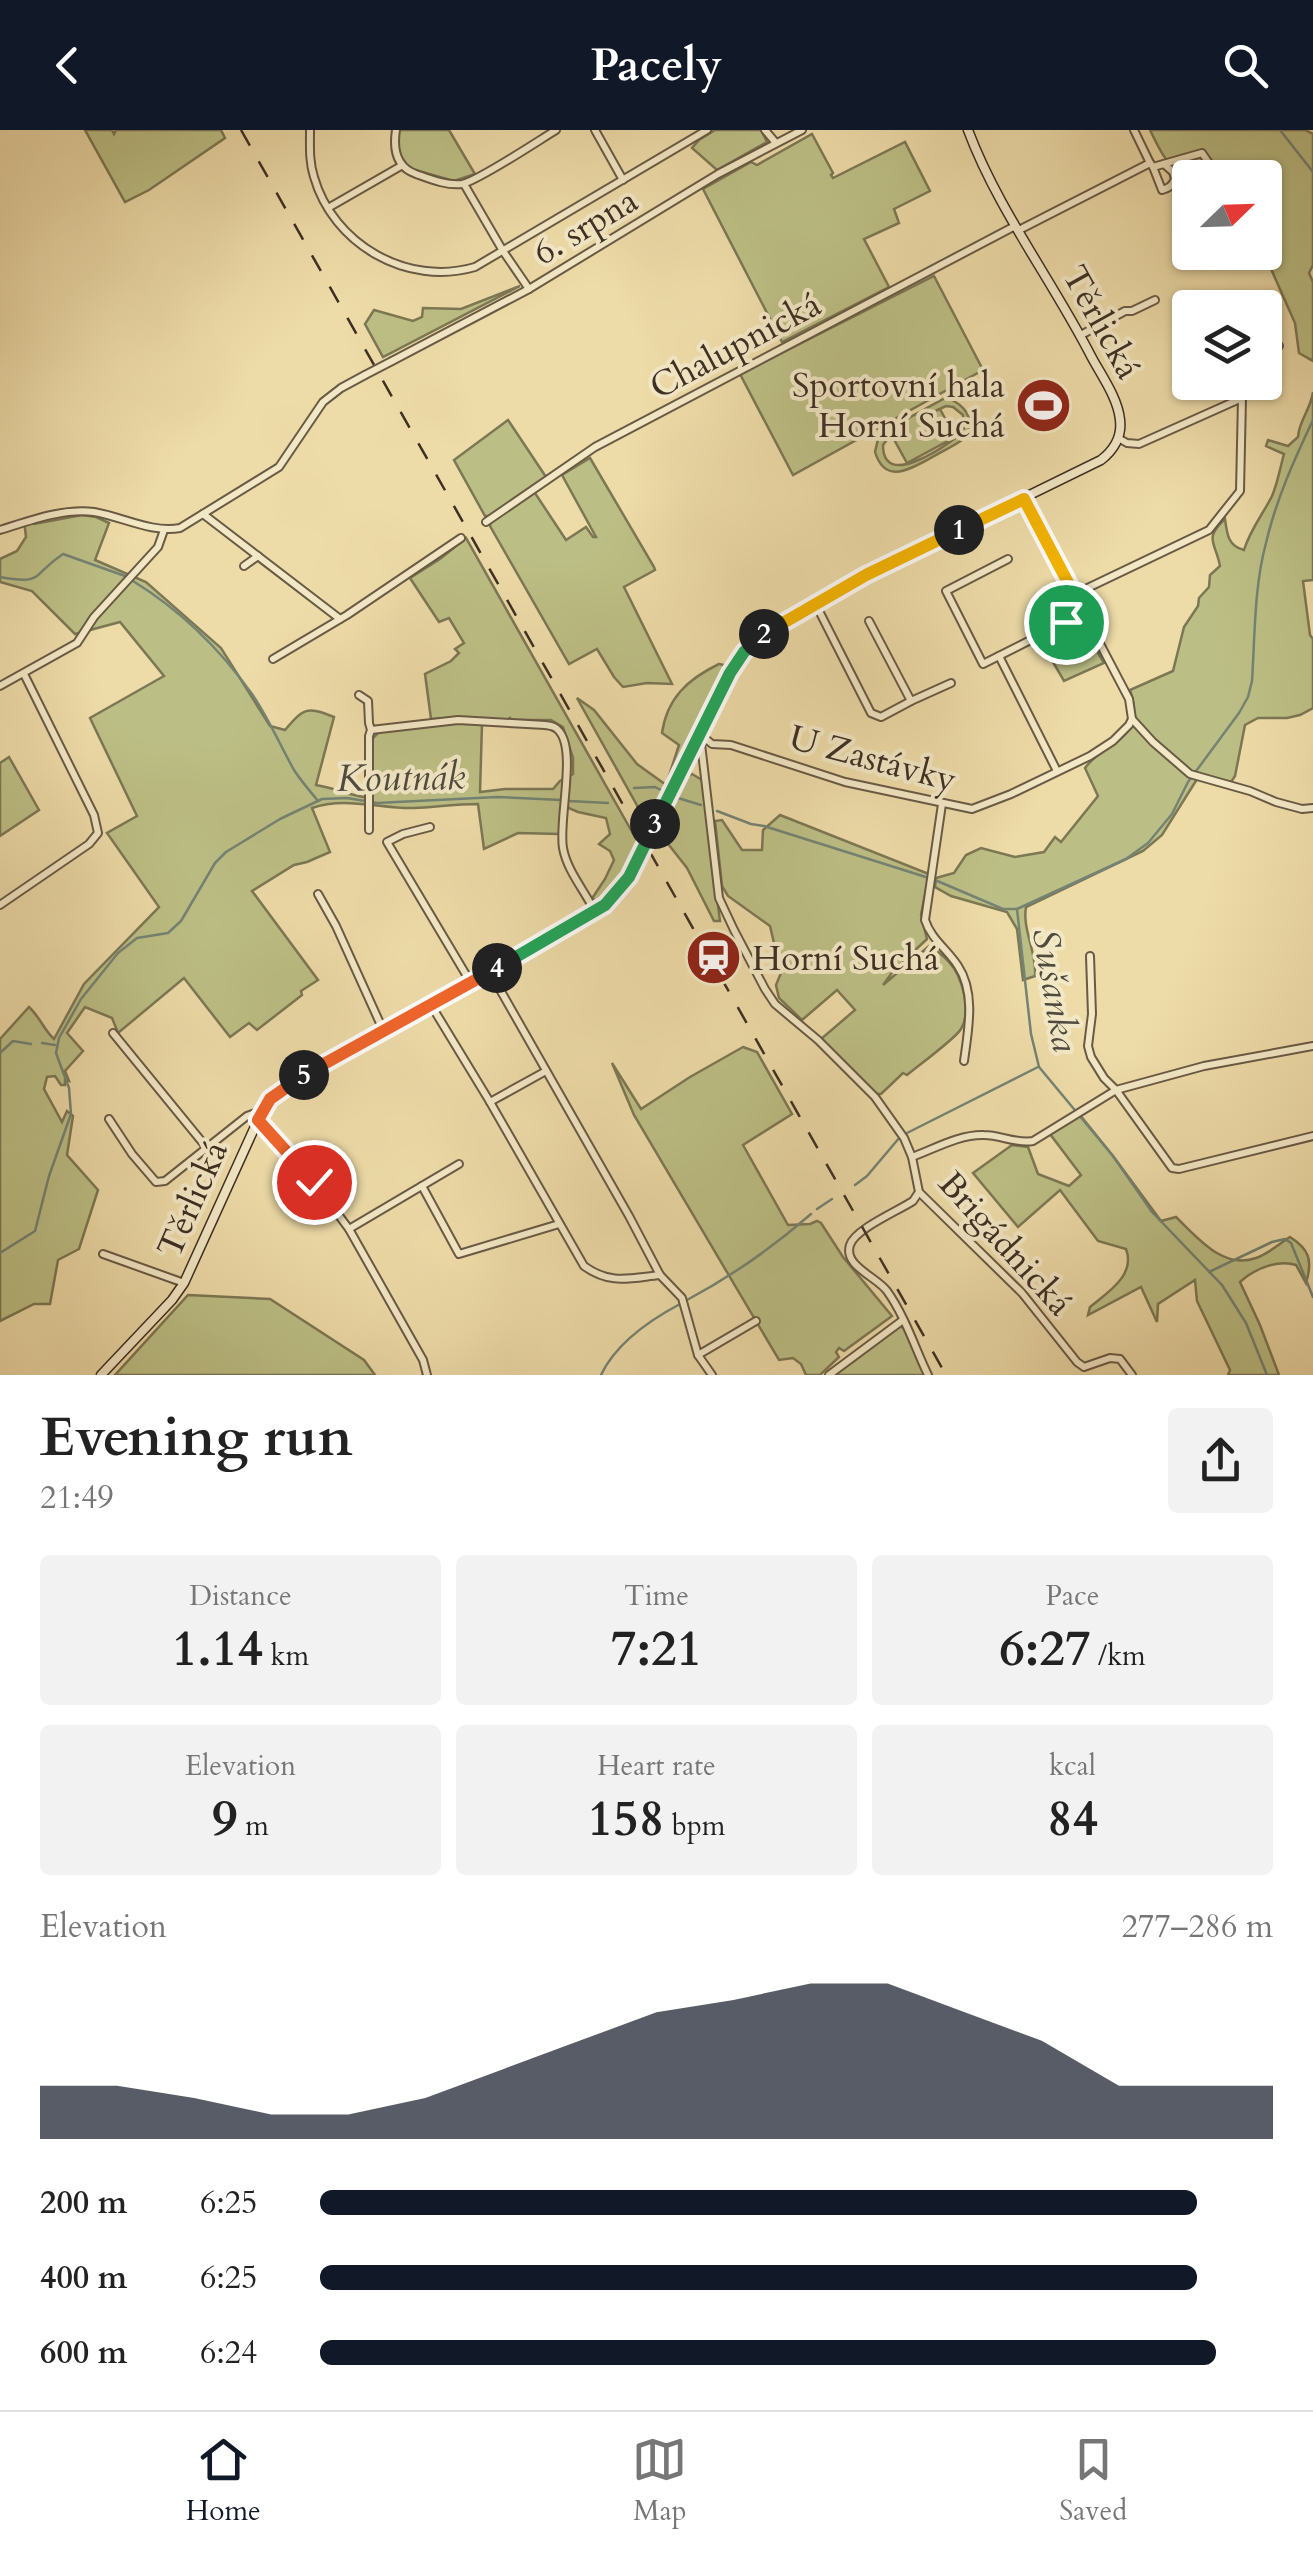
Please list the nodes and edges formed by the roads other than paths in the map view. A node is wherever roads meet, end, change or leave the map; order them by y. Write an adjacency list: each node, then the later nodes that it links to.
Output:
1 (310, 130): 19 (street)
2 (396, 130): 16 (street)
3 (556, 130): 18 (street)
4 (595, 130): 17 (street)
5 (707, 130): 17 (street)
6 (764, 130): 10 (street)
7 (802, 130): 10 (street, 6. srpna)
8 (1134, 130): 15 (street)
9 (970, 131): 20 (main road, Těrlická)
10 (776, 144): 22 (street, 6. srpna)
11 (1178, 160): 12 (street, Chalupnická)
12 (1207, 160)
13 (1172, 162): 14 (street, Chalupnická)
14 (1164, 164): 15 (street, Chalupnická); 15 (street)
15 (1152, 165): 20 (street, Chalupnická)
16 (401, 166): 18 (street); 19 (street)
17 (623, 180): 21 (street)
18 (464, 184): 21 (street)
19 (328, 208): 21 (street)
20 (1018, 228): 24 (main road, Těrlická); 30 (street, Chalupnická)
21 (504, 252): 22 (street)
22 (529, 289): 29 (street, 6. srpna, bridge)
23 (1155, 300): 24 (street)
24 (1081, 335): 27 (main road, Těrlická)
25 (1238, 400): 27 (street)
26 (1242, 400): 37 (street)
27 (1118, 438): 28 (main road, Těrlická)
28 (1024, 499): 37 (street); 38 (main road, Těrlická)
29 (202, 514): 32 (street); 34 (street)
30 (486, 522)
31 (0, 530): 32 (street)
32 (164, 530): 44 (street)
33 (461, 538): 40 (street)
34 (258, 556): 36 (street); 40 (street)
35 (1008, 559): 42 (street)
36 (244, 566)
37 (1075, 594): 39 (street)
38 (815, 604): 48 (street); 51 (main road, Těrlická)
39 (1084, 613): 42 (street); 49 (street)
40 (340, 620): 43 (street)
41 (869, 621): 48 (street)
42 (998, 656): 52 (street)
43 (273, 659)
44 (24, 674): 46 (street); 58 (street)
45 (950, 683): 48 (street)
46 (0, 686)
47 (359, 695): 50 (street)
48 (911, 701)
49 (1132, 719): 52 (street, U Zastávky); 54 (street)
50 (371, 730): 56 (street); 59 (street)
51 (700, 735): 53 (street, U Zastávky); 59 (main road, Těrlická); 76 (street, Brigádnická)
52 (1058, 771): 53 (street, U Zastávky)
53 (942, 804): 67 (street)
54 (1313, 808)
55 (430, 827): 62 (street)
56 (369, 830)
57 (318, 894): 64 (street)
58 (0, 906)
59 (595, 912): 61 (main road, Těrlická)
60 (1090, 956): 69 (street)
61 (490, 972): 62 (main road, Těrlická); 68 (street)
62 (471, 983): 63 (main road, Těrlická)
63 (431, 1005): 64 (main road, Těrlická); 70 (street)
64 (384, 1032): 71 (main road, Těrlická)
65 (113, 1034): 75 (street)
66 (1313, 1046): 69 (street)
67 (964, 1062)
68 (546, 1071): 70 (street); 83 (street)
69 (1116, 1090): 74 (street); 76 (street)
70 (490, 1102): 80 (street)
71 (264, 1110): 73 (main road, Těrlická); 75 (street)
72 (109, 1119): 75 (street)
73 (258, 1120): 81 (street); 84 (main road, Těrlická)
74 (1313, 1136)
75 (207, 1148)
76 (912, 1156): 79 (street, Brigádnická)
77 (458, 1164): 78 (street)
78 (422, 1186): 80 (street); 81 (street)
79 (918, 1192): 86 (street); 93 (street, Brigádnická)
80 (560, 1224): 83 (street)
81 (348, 1229): 89 (street)
82 (103, 1254): 84 (street)
83 (660, 1275): 87 (street)
84 (184, 1283): 88 (main road, Těrlická)
85 (756, 1320): 87 (street)
86 (903, 1320): 91 (street); 92 (street)
87 (698, 1355): 90 (street)
88 (102, 1375)
89 (426, 1375)
90 (712, 1375)
91 (828, 1375)
92 (928, 1375)
93 (1132, 1375)

